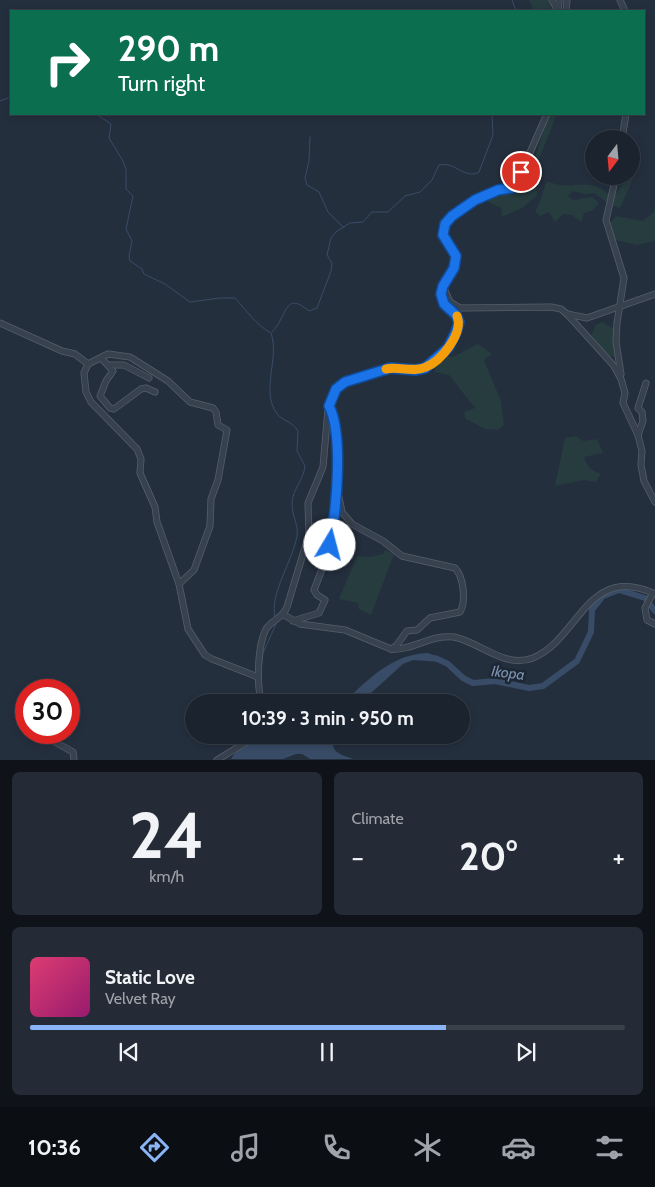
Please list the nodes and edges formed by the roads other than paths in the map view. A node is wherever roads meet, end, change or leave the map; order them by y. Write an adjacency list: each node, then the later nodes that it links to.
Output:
1 (547, 115): 5 (street)
2 (626, 115): 3 (street)
3 (623, 130)
4 (614, 185): 7 (street)
5 (443, 286): 8 (street); 17 (street)
6 (655, 294): 7 (street)
7 (620, 306): 8 (street); 14 (street)
8 (567, 314): 14 (street)
9 (0, 323): 11 (street)
10 (101, 358): 11 (street); 12 (street); 23 (street)
11 (88, 364): 23 (street)
12 (108, 365): 13 (street); 16 (street)
13 (149, 378)
14 (621, 379): 18 (street)
15 (646, 383): 18 (street)
16 (155, 392)
17 (329, 406): 19 (street); 25 (street)
18 (638, 435): 20 (street)
19 (336, 483): 26 (street); 28 (street)
20 (647, 486): 21 (street); 22 (street)
21 (655, 487)
22 (655, 502)
23 (178, 584): 29 (street)
24 (653, 594): 27 (street); 28 (street)
25 (282, 616): 26 (street); 29 (street)
26 (293, 621): 28 (street)
27 (655, 624)
28 (391, 649)
29 (258, 677): 30 (street)
30 (260, 694)
31 (59, 744): 33 (street)
32 (243, 744): 34 (street)
33 (74, 760)
34 (217, 760)

